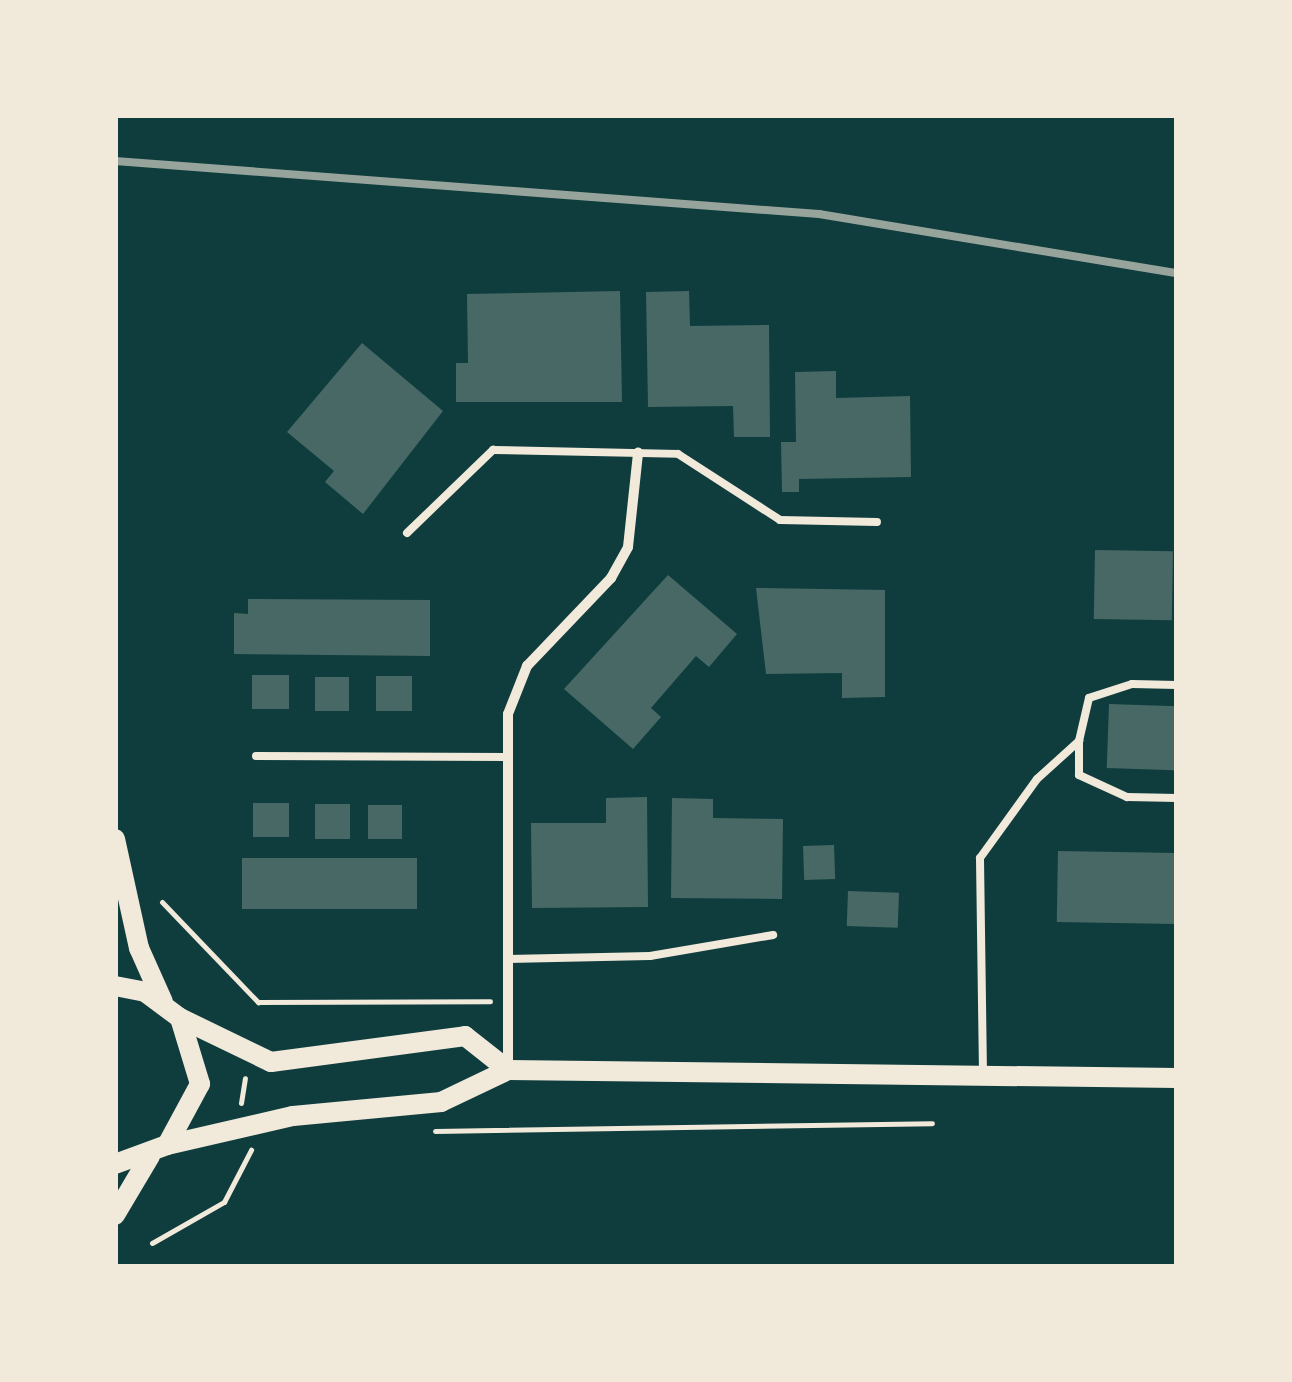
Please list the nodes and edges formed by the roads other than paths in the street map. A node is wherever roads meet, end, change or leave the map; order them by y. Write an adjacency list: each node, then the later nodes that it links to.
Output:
1 (638, 453): 2 (lane); 3 (lane); 7 (street)
2 (877, 522)
3 (407, 533)
4 (1177, 685): 5 (lane)
5 (1078, 741): 8 (lane); 16 (lane)
6 (256, 756): 7 (lane)
7 (508, 757): 11 (street)
8 (1177, 798)
9 (115, 839): 13 (main road)
10 (774, 935): 11 (lane)
11 (508, 959): 15 (street)
12 (115, 986): 13 (main road)
13 (163, 1002): 14 (main road)
14 (180, 1018): 15 (main road); 18 (main road)
15 (508, 1070): 16 (main road); 18 (main road)
16 (983, 1074): 17 (main road)
17 (1177, 1078)
18 (158, 1150): 19 (main road); 20 (main road)
19 (115, 1164)
20 (115, 1214)

